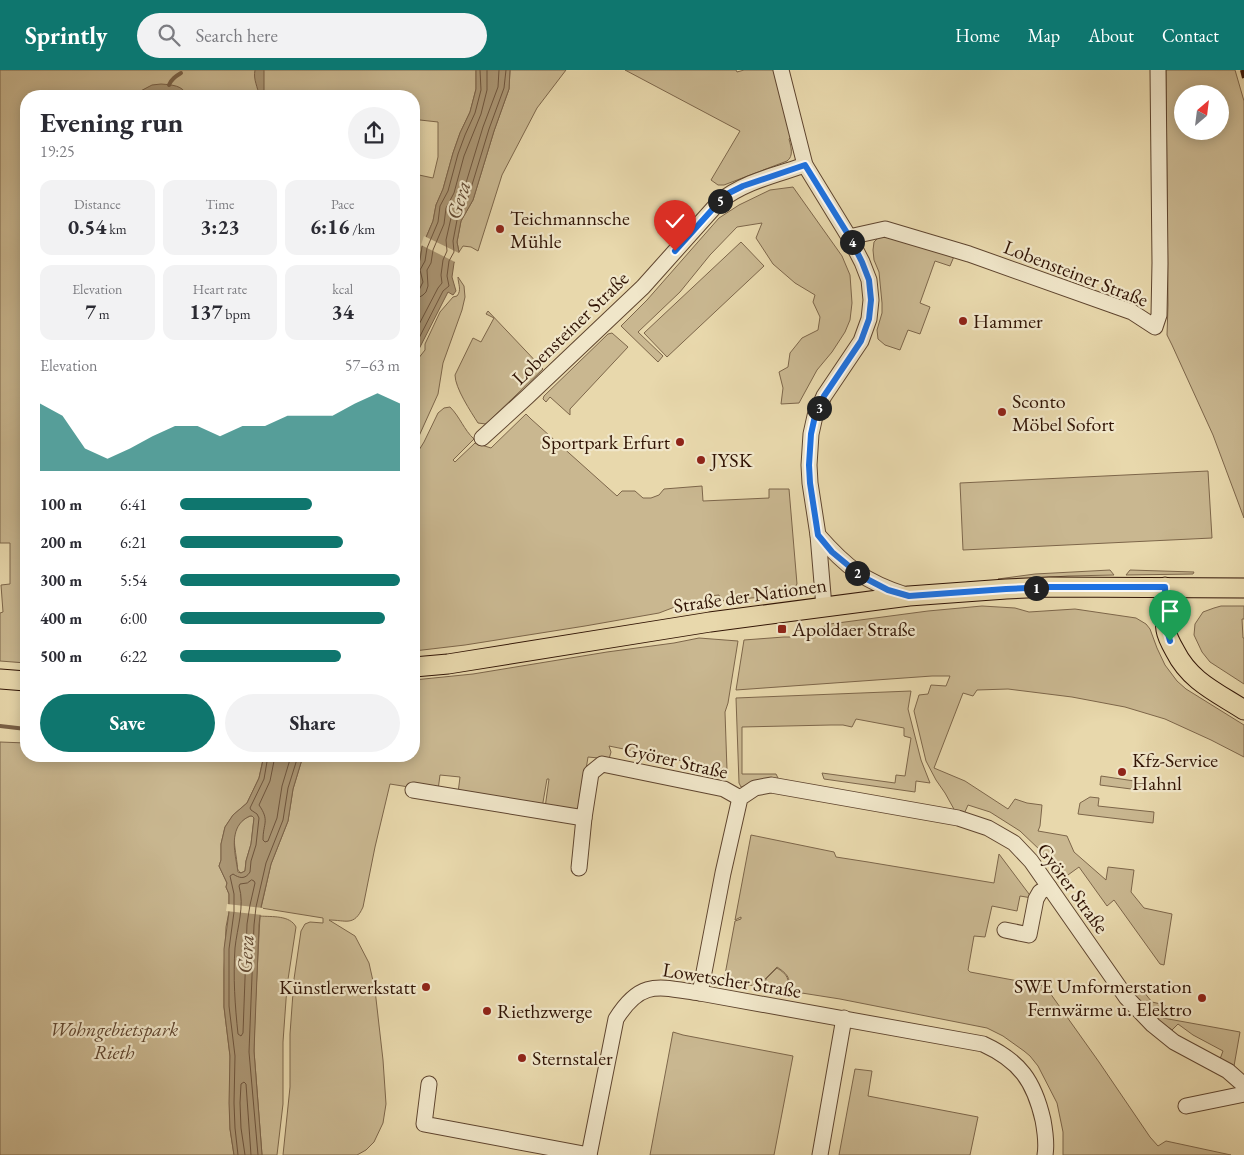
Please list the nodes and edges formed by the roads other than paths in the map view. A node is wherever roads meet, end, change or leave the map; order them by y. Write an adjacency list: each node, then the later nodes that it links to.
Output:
1 (781, 70): 3 (street)
2 (1158, 70): 4 (street, Lobensteiner Straße)
3 (805, 165): 4 (street); 5 (street, Lobensteiner Straße)
4 (849, 236): 6 (street)
5 (482, 438)
6 (818, 535): 9 (street); 10 (street)
7 (1165, 587): 8 (main road, Straße der Nationen); 9 (main road, Straße der Nationen); 14 (main road)
8 (1244, 588)
9 (909, 596): 10 (main road, Straße der Nationen)
10 (824, 607): 11 (main road, Straße der Nationen)
11 (420, 666)
12 (0, 679): 13 (main road)
13 (20, 681)
14 (1244, 710)
15 (413, 790): 17 (street)
16 (740, 798): 17 (street, Györer Straße); 19 (street, Györer Straße); 21 (street, Györer Straße)
17 (584, 818): 18 (street, Györer Straße)
18 (579, 868)
19 (1049, 887): 20 (street); 24 (street, Györer Straße)
20 (1005, 930)
21 (700, 992): 22 (street, Lowetscher Straße); 27 (street, Lowetscher Straße)
22 (844, 1018): 28 (street); 29 (street, Lowetscher Straße)
23 (429, 1084): 27 (street)
24 (1244, 1085)
25 (1244, 1094): 26 (street)
26 (1186, 1106)
27 (589, 1155)
28 (820, 1155)
29 (1045, 1155)

